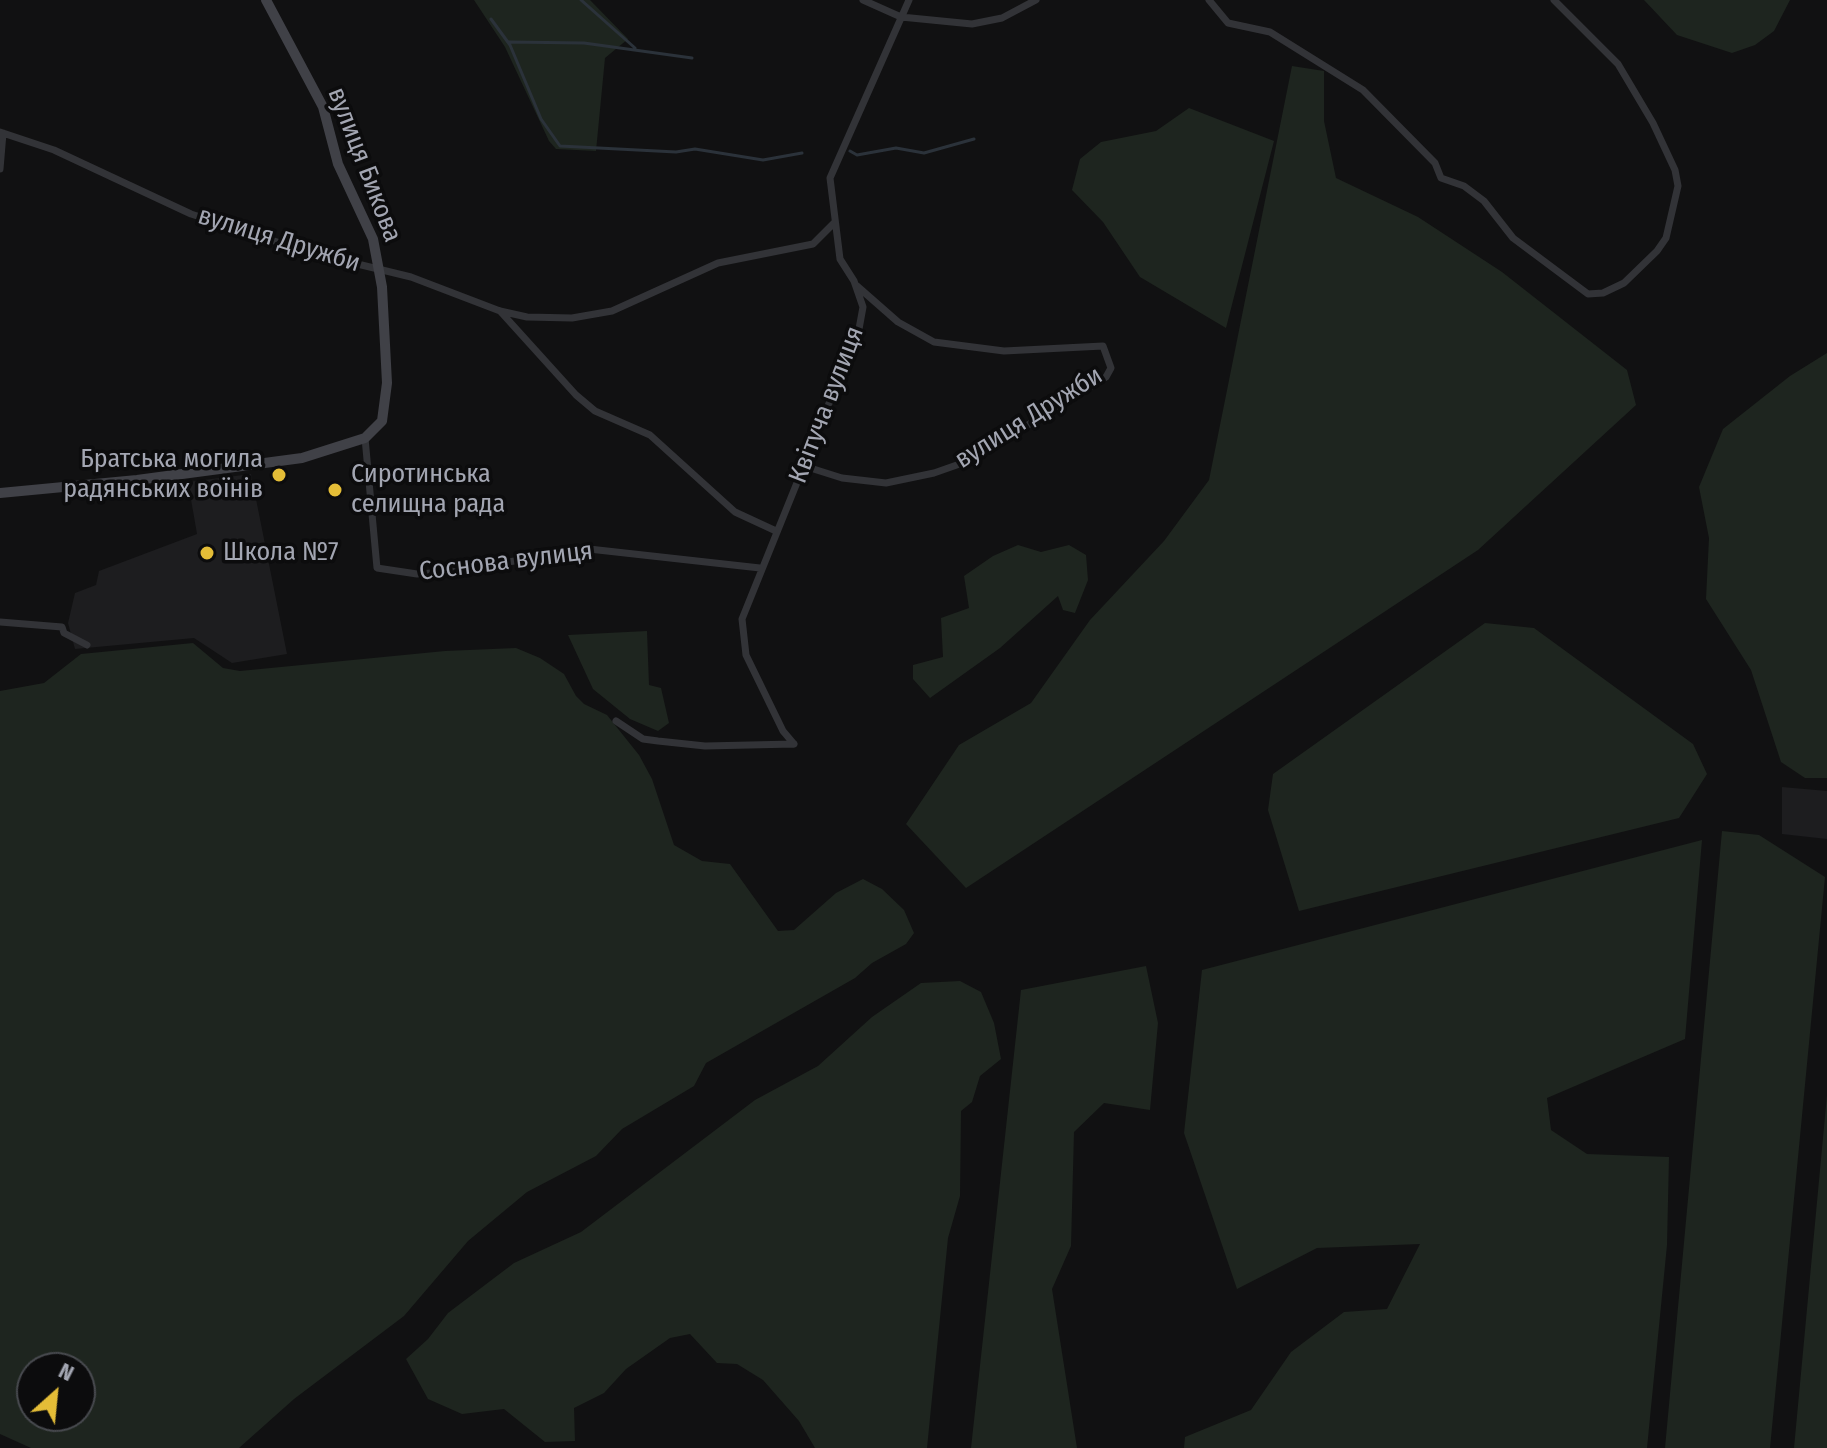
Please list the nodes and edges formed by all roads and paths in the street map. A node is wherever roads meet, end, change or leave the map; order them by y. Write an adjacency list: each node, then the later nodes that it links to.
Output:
1 (266, 0): 11 (street, вулиця Бикова)
2 (863, 0): 7 (street)
3 (909, 0): 7 (street, Квітуча вулиця)
4 (1036, 0): 7 (street)
5 (1209, 0): 6 (street)
6 (1554, 0)
7 (901, 17): 10 (street, Квітуча вулиця)
8 (2, 132): 9 (street); 11 (street, вулиця Дружби)
9 (0, 169)
10 (834, 223): 12 (street, Квітуча вулиця); 13 (street, вулиця Дружби)
11 (378, 270): 13 (street, вулиця Дружби); 14 (street, вулиця Бикова)
12 (855, 284): 15 (street, Квітуча вулиця); 15 (street, вулиця Дружби)
13 (500, 311): 17 (street)
14 (365, 438): 16 (street); 18 (street, Соснова вулиця)
15 (804, 466): 17 (street, Квітуча вулиця)
16 (0, 493)
17 (776, 531): 18 (street, Квітуча вулиця)
18 (760, 568): 21 (street, Квітуча вулиця)
19 (0, 622): 20 (street)
20 (87, 645)
21 (616, 721)

